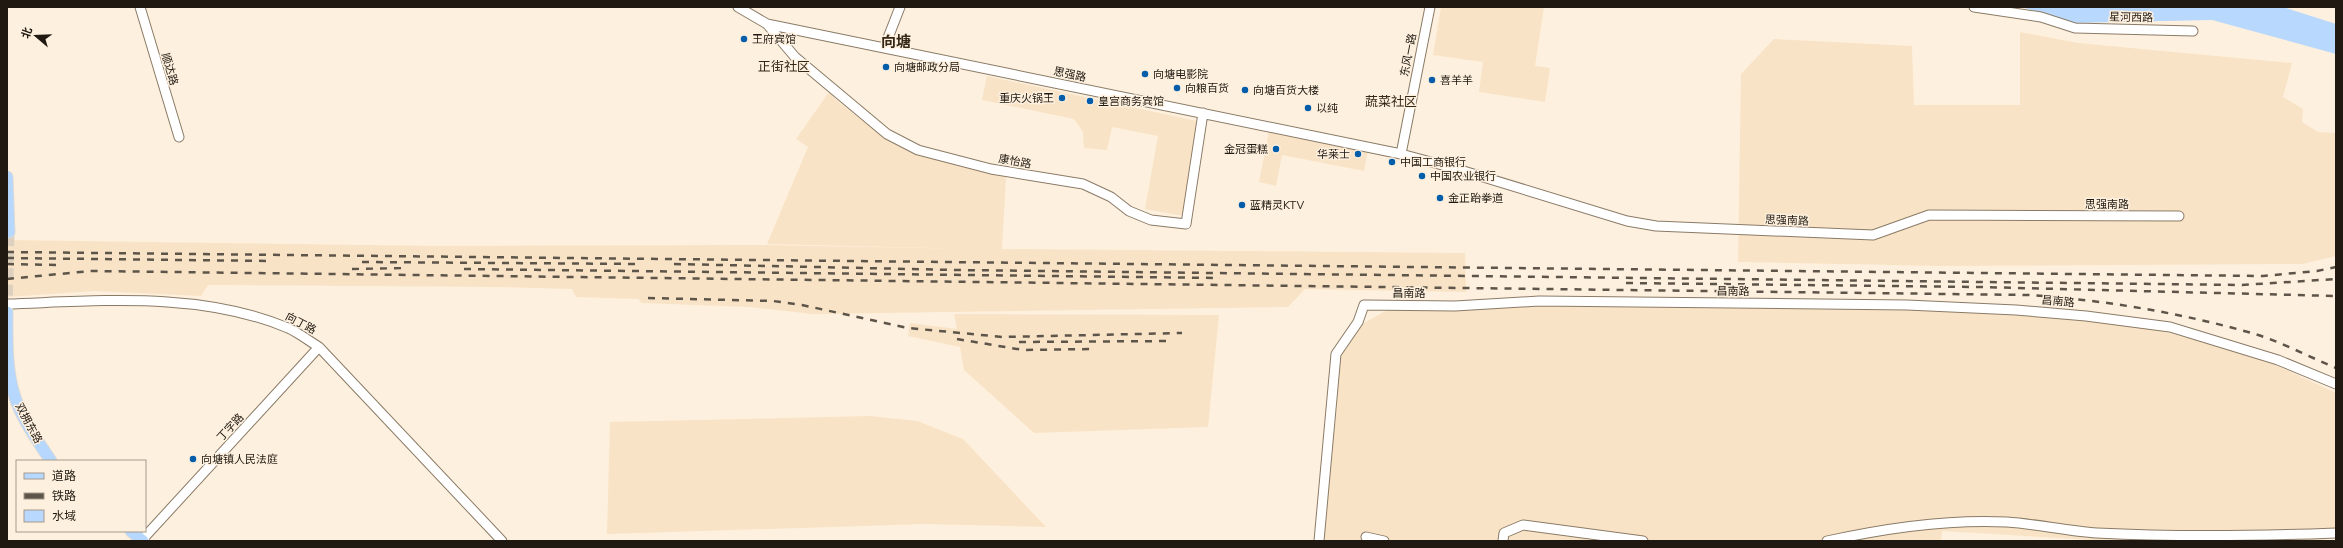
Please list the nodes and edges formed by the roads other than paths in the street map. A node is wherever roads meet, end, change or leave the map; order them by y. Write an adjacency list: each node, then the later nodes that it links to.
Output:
1 (140, 7): 10 (street, 顺达路)
2 (738, 7): 6 (street, 思强路)
3 (900, 7): 8 (street)
4 (1430, 7): 11 (street, 东风一路)
5 (1974, 7): 7 (street, 星河西路)
6 (767, 24): 8 (street, 思强路); 9 (street, 康怡路)
7 (2193, 31)
8 (884, 48): 9 (street, 思强路)
9 (1203, 113): 11 (street, 思强路)
10 (179, 137)
11 (1401, 154): 13 (street, 思强南路)
12 (7, 177): 14 (main road)
13 (2179, 216)
14 (8, 232)
15 (7, 304): 17 (street, 向丁路)
16 (7, 312): 19 (main road, 双拥东路)
17 (319, 347): 23 (street, 丁字路); 24 (street, 向丁路)
18 (2336, 384): 25 (street, 昌南路)
19 (50, 460)
20 (132, 532): 23 (main road)
21 (2336, 533): 29 (street)
22 (1366, 537): 26 (street)
23 (142, 541)
24 (502, 541)
25 (1319, 541)
26 (1384, 541)
27 (1503, 541): 28 (street)
28 (1643, 541)
29 (1827, 541)

